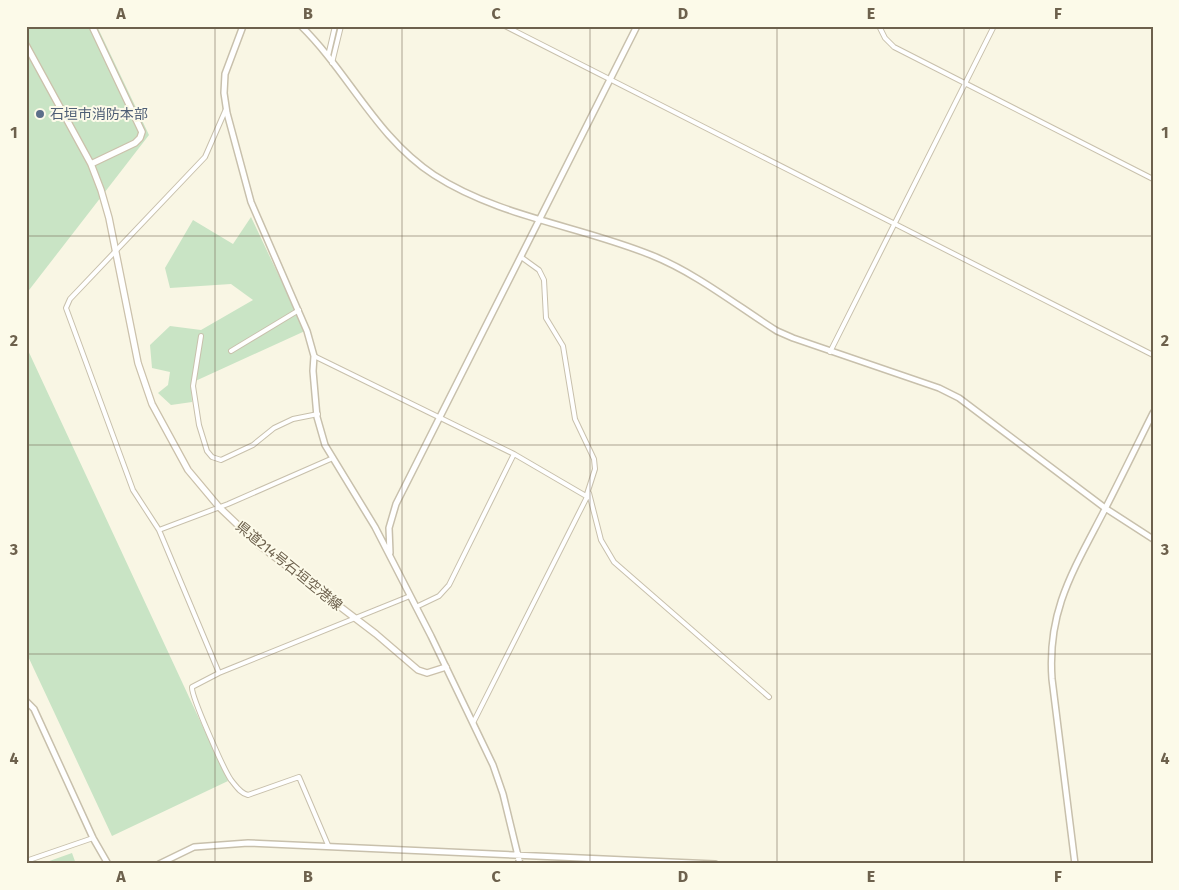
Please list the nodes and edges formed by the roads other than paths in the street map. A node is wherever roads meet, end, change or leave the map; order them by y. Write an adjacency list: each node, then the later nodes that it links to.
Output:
1 (92, 26): 16 (main road)
2 (243, 26): 15 (street)
3 (301, 26): 11 (street)
4 (334, 26): 11 (street)
5 (340, 26): 12 (street)
6 (505, 26): 13 (street)
7 (638, 26): 13 (street)
8 (879, 26): 14 (street)
9 (994, 26): 14 (street)
10 (26, 45): 16 (main road, 県道214号石垣空港線)
11 (327, 57): 12 (street)
12 (332, 63): 18 (street)
13 (610, 81): 18 (street); 19 (street)
14 (965, 84): 17 (street); 19 (street)
15 (226, 108): 20 (street); 22 (street)
16 (91, 164): 20 (main road, 県道214号石垣空港線)
17 (1153, 179)
18 (541, 219): 21 (street); 25 (street)
19 (894, 224): 25 (street); 26 (street)
20 (116, 249): 34 (main road, 県道214号石垣空港線); 36 (street)
21 (521, 257): 30 (street); 33 (street)
22 (299, 310): 24 (street); 27 (street)
23 (201, 336): 28 (street)
24 (231, 351)
25 (830, 352): 35 (street)
26 (1153, 355)
27 (314, 356): 28 (street); 30 (street)
28 (318, 414): 32 (street)
29 (1153, 414): 35 (street)
30 (439, 417): 31 (street); 38 (street)
31 (514, 454): 33 (street); 40 (street)
32 (332, 458): 34 (street); 38 (street)
33 (588, 495): 44 (street); 46 (street)
34 (219, 507): 36 (street); 41 (main road, 県道214号石垣空港線)
35 (1105, 508): 37 (street); 55 (street)
36 (159, 530): 43 (street)
37 (1153, 539)
38 (391, 558): 39 (street)
39 (410, 596): 40 (street); 41 (street)
40 (416, 607): 42 (street)
41 (354, 618): 42 (main road, 県道214号石垣空港線); 43 (street)
42 (446, 667): 46 (street)
43 (219, 673): 48 (street)
44 (769, 697)
45 (26, 700): 47 (street)
46 (473, 723): 49 (street)
47 (93, 838): 50 (street); 51 (street)
48 (328, 845): 49 (street); 52 (street)
49 (518, 854): 53 (street); 54 (street)
50 (26, 861)
51 (108, 864)
52 (159, 864)
53 (520, 864)
54 (715, 864)
55 (1075, 864)

